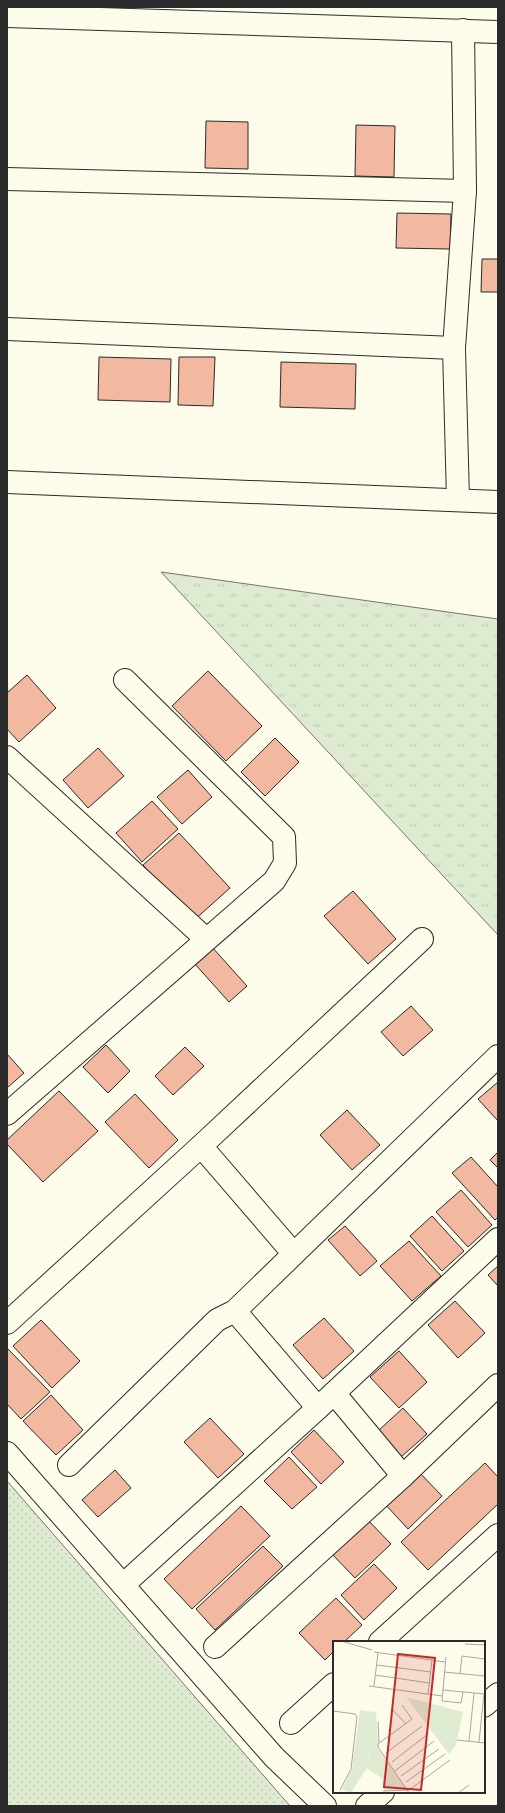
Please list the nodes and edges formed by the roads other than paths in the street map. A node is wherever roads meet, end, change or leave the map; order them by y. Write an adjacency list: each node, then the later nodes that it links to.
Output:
1 (7, 16): 2 (street)
2 (463, 30): 3 (street); 5 (street)
3 (498, 32)
4 (7, 179): 5 (street)
5 (465, 191): 7 (street)
6 (7, 329): 7 (street)
7 (454, 348): 9 (street)
8 (7, 482): 9 (street)
9 (458, 500): 10 (street)
10 (498, 502)
11 (125, 680): 13 (street)
12 (7, 757): 13 (street)
13 (206, 939): 16 (street)
14 (422, 939): 17 (street)
15 (498, 1056): 19 (street)
16 (7, 1114)
17 (201, 1146): 19 (street); 21 (street)
18 (498, 1239): 23 (street)
19 (293, 1253): 20 (street)
20 (235, 1311): 24 (street); 26 (street)
21 (7, 1322)
22 (498, 1385): 27 (street)
23 (334, 1393): 24 (street); 27 (street)
24 (318, 1408): 29 (street)
25 (7, 1453): 29 (street)
26 (69, 1465)
27 (402, 1476): 31 (street)
28 (498, 1535): 30 (street)
29 (123, 1585): 37 (street)
30 (381, 1641)
31 (215, 1646)
32 (333, 1685): 35 (street)
33 (498, 1694): 34 (street)
34 (485, 1705)
35 (291, 1723)
36 (382, 1793): 38 (street)
37 (325, 1806)
38 (367, 1806)

